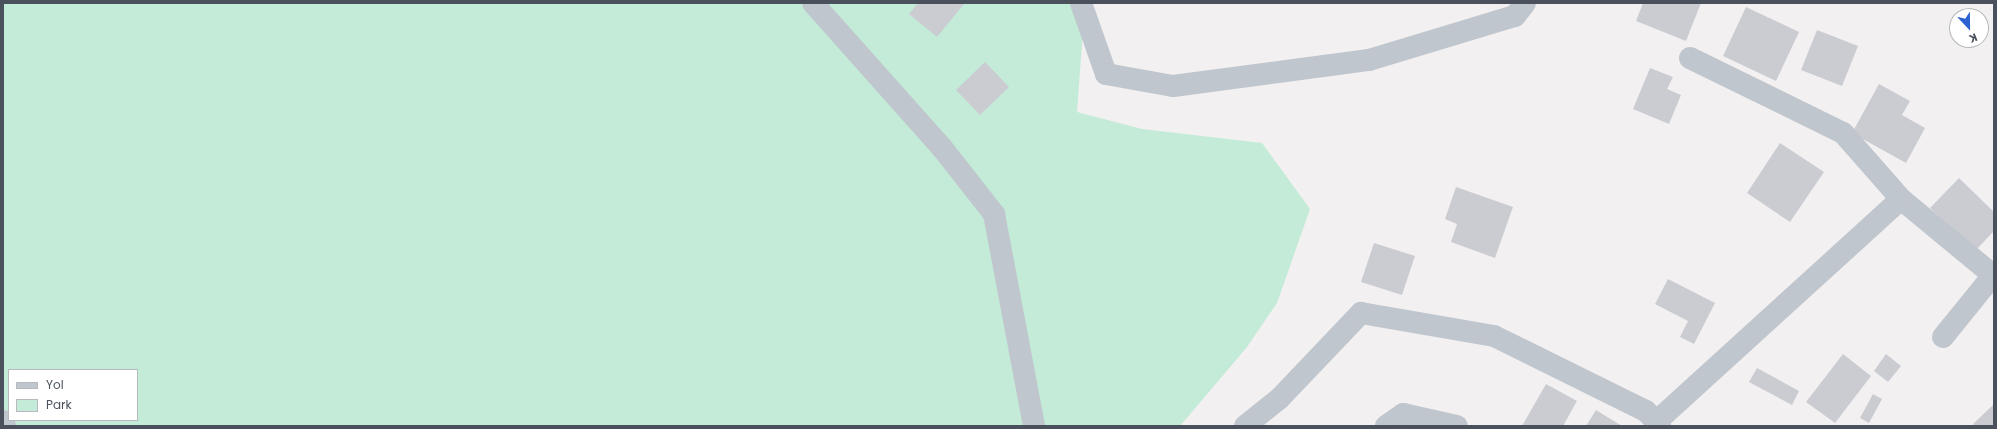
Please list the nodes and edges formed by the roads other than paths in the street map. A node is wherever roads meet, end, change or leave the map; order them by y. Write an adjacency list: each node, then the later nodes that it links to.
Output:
1 (813, 3): 11 (street)
2 (1081, 3): 3 (street)
3 (1525, 3)
4 (1690, 58): 5 (street)
5 (1901, 199): 6 (street); 9 (street)
6 (1994, 275): 7 (street)
7 (1942, 337)
8 (3, 421): 10 (street)
9 (1658, 424): 12 (street)
10 (5, 426)
11 (1034, 426)
12 (1245, 426)
13 (1386, 426): 14 (street)
14 (1457, 426)

